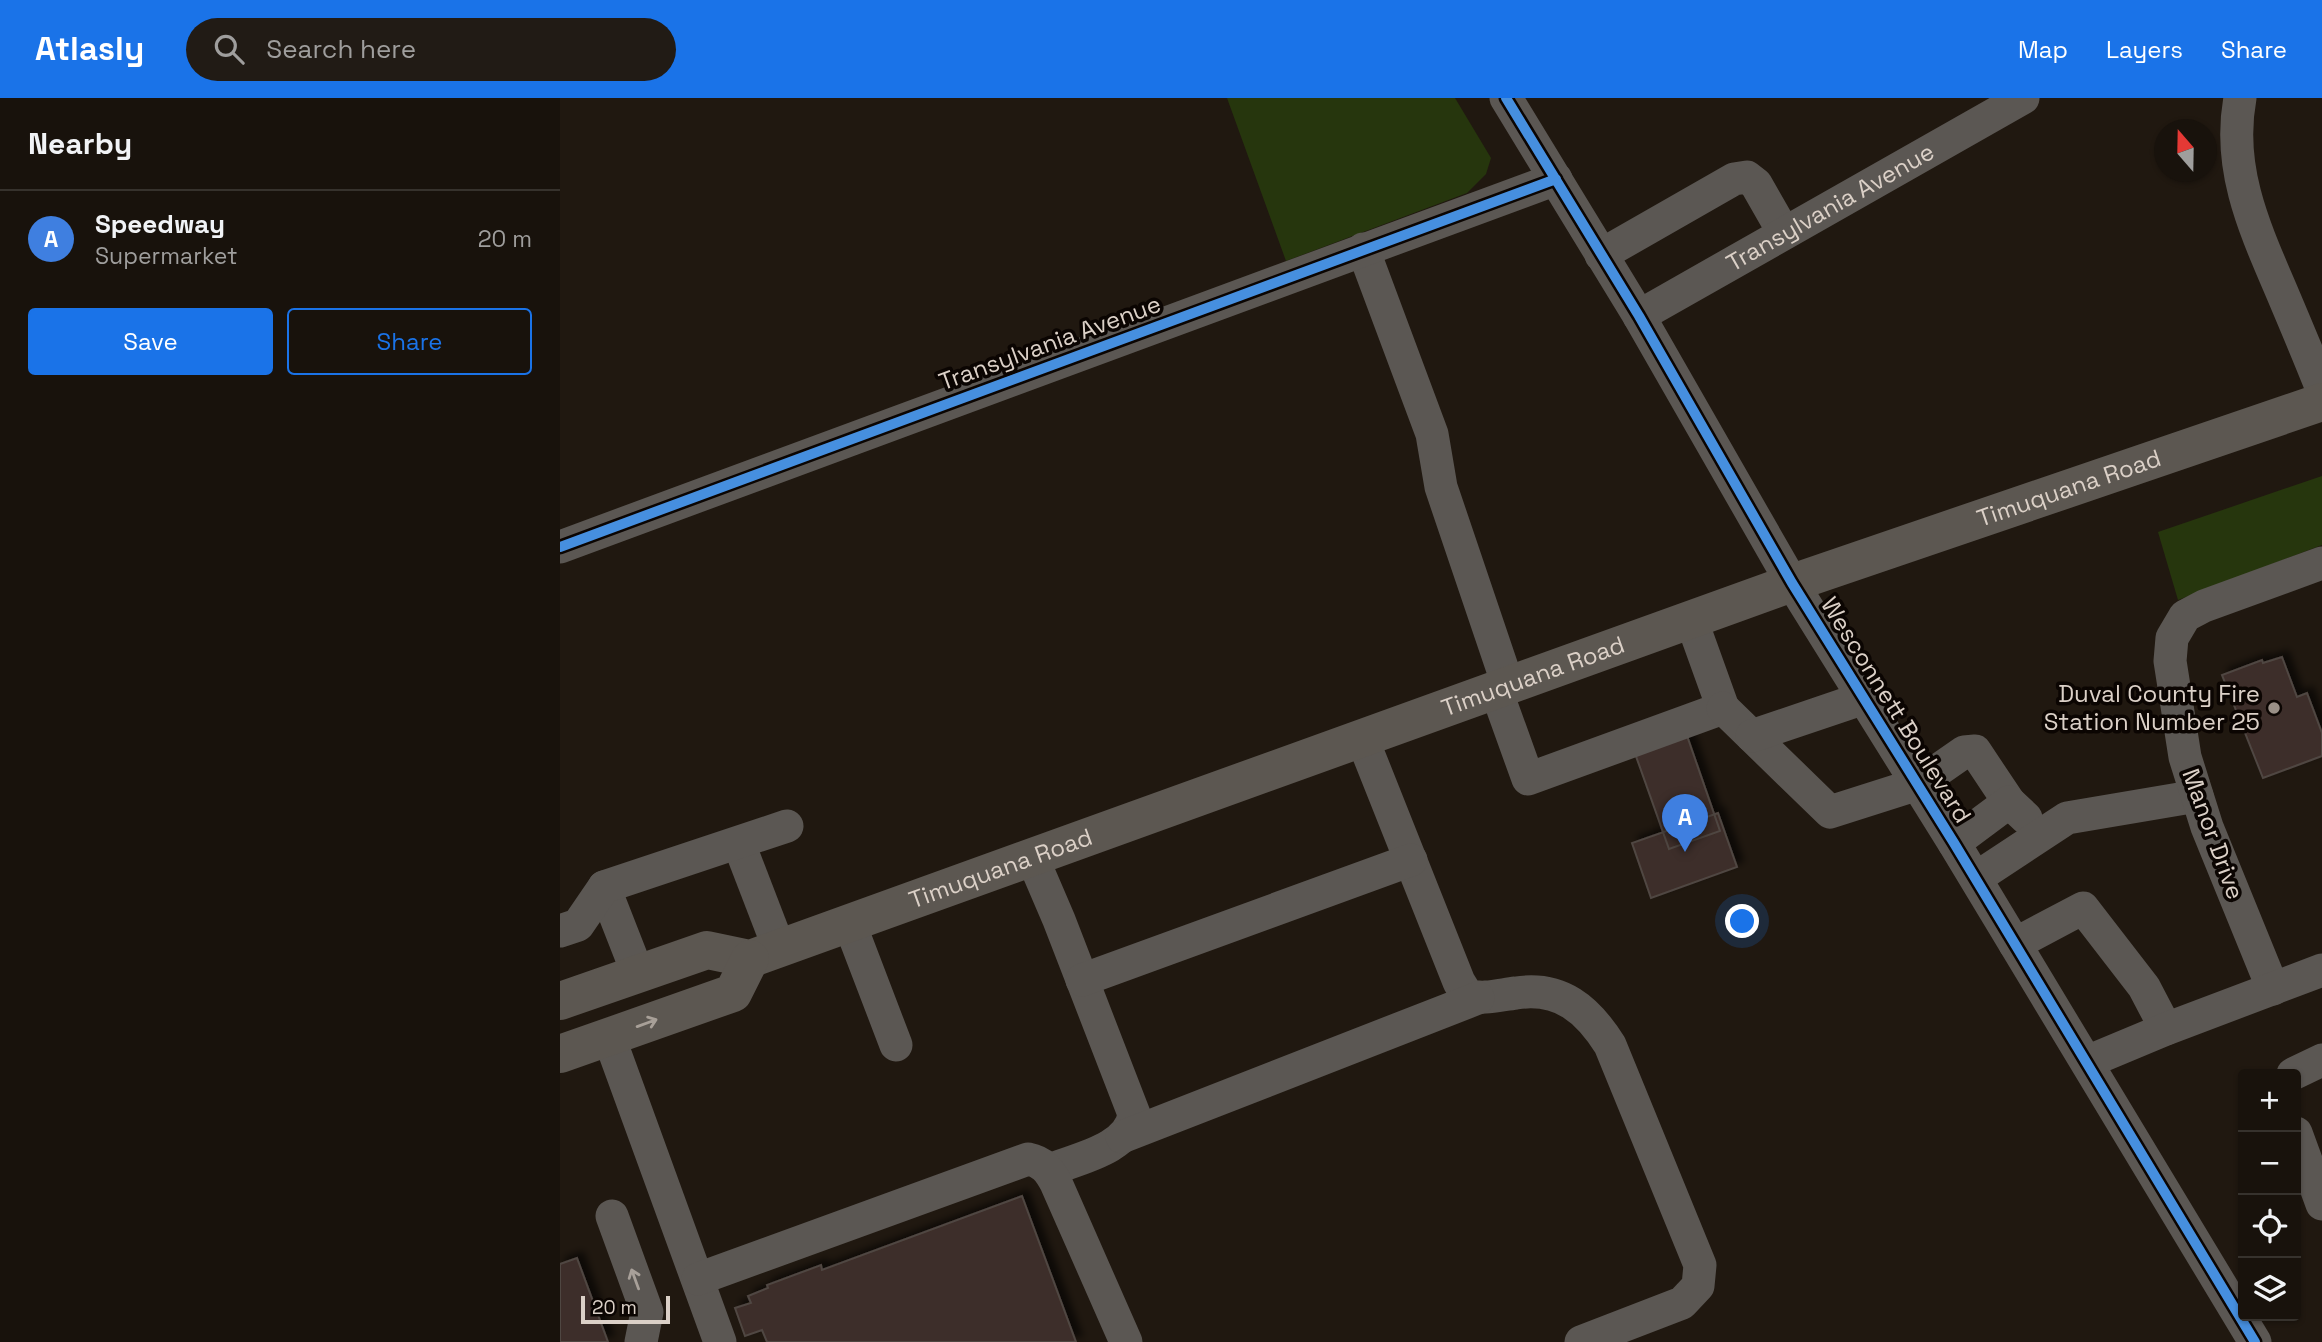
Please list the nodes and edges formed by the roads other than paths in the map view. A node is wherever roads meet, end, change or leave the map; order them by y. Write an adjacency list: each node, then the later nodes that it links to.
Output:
1 (1506, 98): 4 (street, Wesconnett Boulevard)
2 (2023, 98): 5 (street, Transylvania Avenue)
3 (2240, 98): 9 (street)
4 (1556, 179): 6 (street, Transylvania Avenue); 7 (street, Wesconnett Boulevard)
5 (1784, 233): 7 (street); 8 (street, Transylvania Avenue)
6 (1363, 249): 11 (street, Transylvania Avenue); 15 (street)
7 (1601, 255): 8 (street, Wesconnett Boulevard)
8 (1639, 316): 13 (street, Wesconnett Boulevard)
9 (2322, 390)
10 (2322, 402): 13 (main road, Timuquana Road)
11 (560, 547)
12 (2322, 563): 21 (street, Manor Drive)
13 (1792, 583): 14 (main road, Timuquana Road); 16 (street, Wesconnett Boulevard)
14 (1691, 619): 15 (main road, Timuquana Road); 17 (street)
15 (1502, 687): 17 (street); 19 (main road, Timuquana Road)
16 (1864, 698): 18 (street); 20 (street, Wesconnett Boulevard)
17 (1723, 708): 18 (street)
18 (1752, 736): 20 (street)
19 (1363, 738): 27 (main road, Timuquana Road); 28 (street)
20 (1917, 784): 22 (street); 25 (street, Wesconnett Boulevard)
21 (2197, 796): 24 (street); 38 (street, Manor Drive)
22 (2010, 802): 24 (street); 25 (street)
23 (786, 826): 26 (street)
24 (2041, 835): 29 (street)
25 (1954, 843): 29 (street, Wesconnett Boulevard)
26 (739, 844): 30 (street); 34 (street)
27 (1032, 856): 31 (main road, Timuquana Road); 37 (street)
28 (1411, 860): 37 (street); 40 (street)
29 (1976, 878): 33 (street, Wesconnett Boulevard)
30 (604, 887): 32 (street); 36 (street)
31 (849, 922): 34 (main road, Timuquana Road); 43 (street)
32 (560, 931)
33 (2015, 944): 41 (street); 46 (street, Wesconnett Boulevard)
34 (764, 953): 36 (main road); 42 (main road, one-way to 34)
35 (2322, 970): 38 (street)
36 (638, 974): 39 (main road)
37 (1082, 980): 48 (street)
38 (2273, 989): 41 (street)
39 (562, 995)
40 (1478, 998): 48 (street); 57 (street)
41 (2166, 1029): 46 (street)
42 (609, 1037): 44 (main road); 53 (street)
43 (895, 1045)
44 (560, 1054)
45 (2322, 1060): 47 (street)
46 (2087, 1062): 58 (street, Wesconnett Boulevard)
47 (2301, 1070)
48 (1122, 1137): 50 (street)
49 (2301, 1147): 51 (street)
50 (1049, 1170): 53 (street); 56 (street)
51 (2322, 1204)
52 (612, 1216): 54 (street, one-way to 52)
53 (698, 1279): 55 (street)
54 (641, 1342)
55 (720, 1342)
56 (1126, 1342)
57 (1581, 1342)
58 (2255, 1342)

